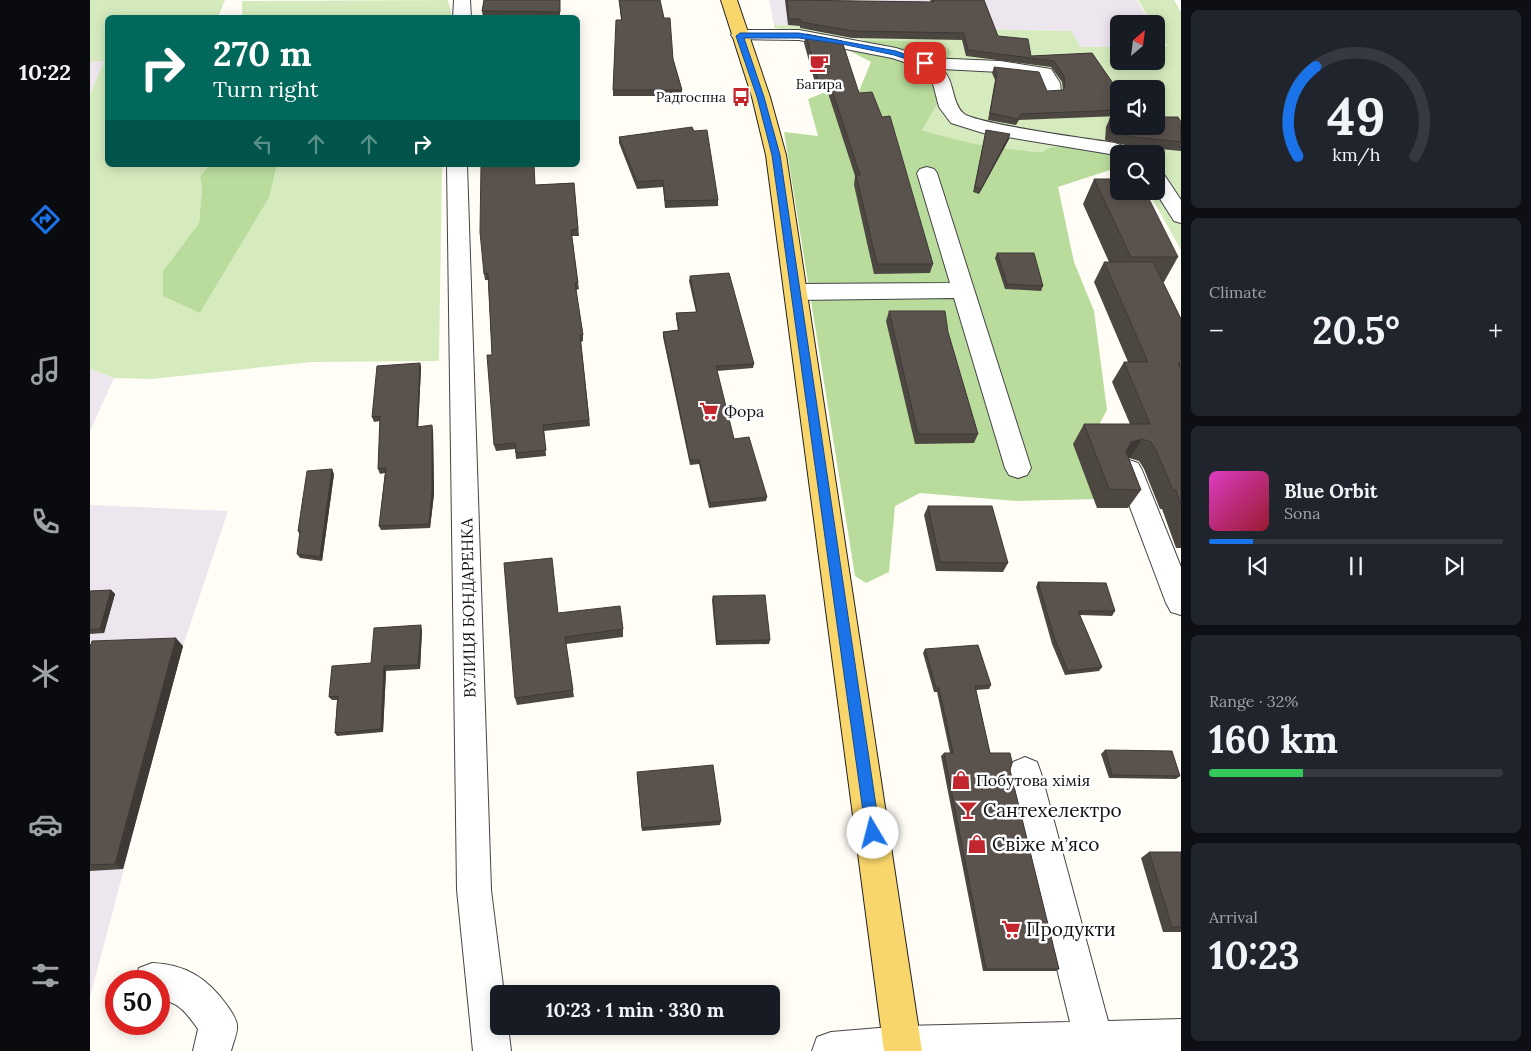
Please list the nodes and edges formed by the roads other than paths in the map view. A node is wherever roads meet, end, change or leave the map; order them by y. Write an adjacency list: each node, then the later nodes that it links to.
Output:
1 (462, 0): 3 (street)
2 (729, 0): 4 (main road)
3 (462, 15)
4 (740, 36): 5 (street); 13 (main road)
5 (925, 63): 6 (street); 7 (street)
6 (1052, 92)
7 (1110, 148)
8 (457, 167): 23 (street, ВУЛИЦЯ БОНДАРЕНКА)
9 (926, 172): 12 (street)
10 (1165, 191): 11 (street)
11 (1181, 216)
12 (962, 290): 13 (street); 14 (street)
13 (797, 292): 21 (main road)
14 (1018, 468)
15 (1130, 470): 16 (street)
16 (1181, 603)
17 (1025, 773): 20 (street)
18 (170, 982): 22 (street)
19 (1181, 1038): 20 (street)
20 (1094, 1040): 21 (street)
21 (903, 1048): 24 (street)
22 (212, 1051)
23 (492, 1051)
24 (831, 1051)

